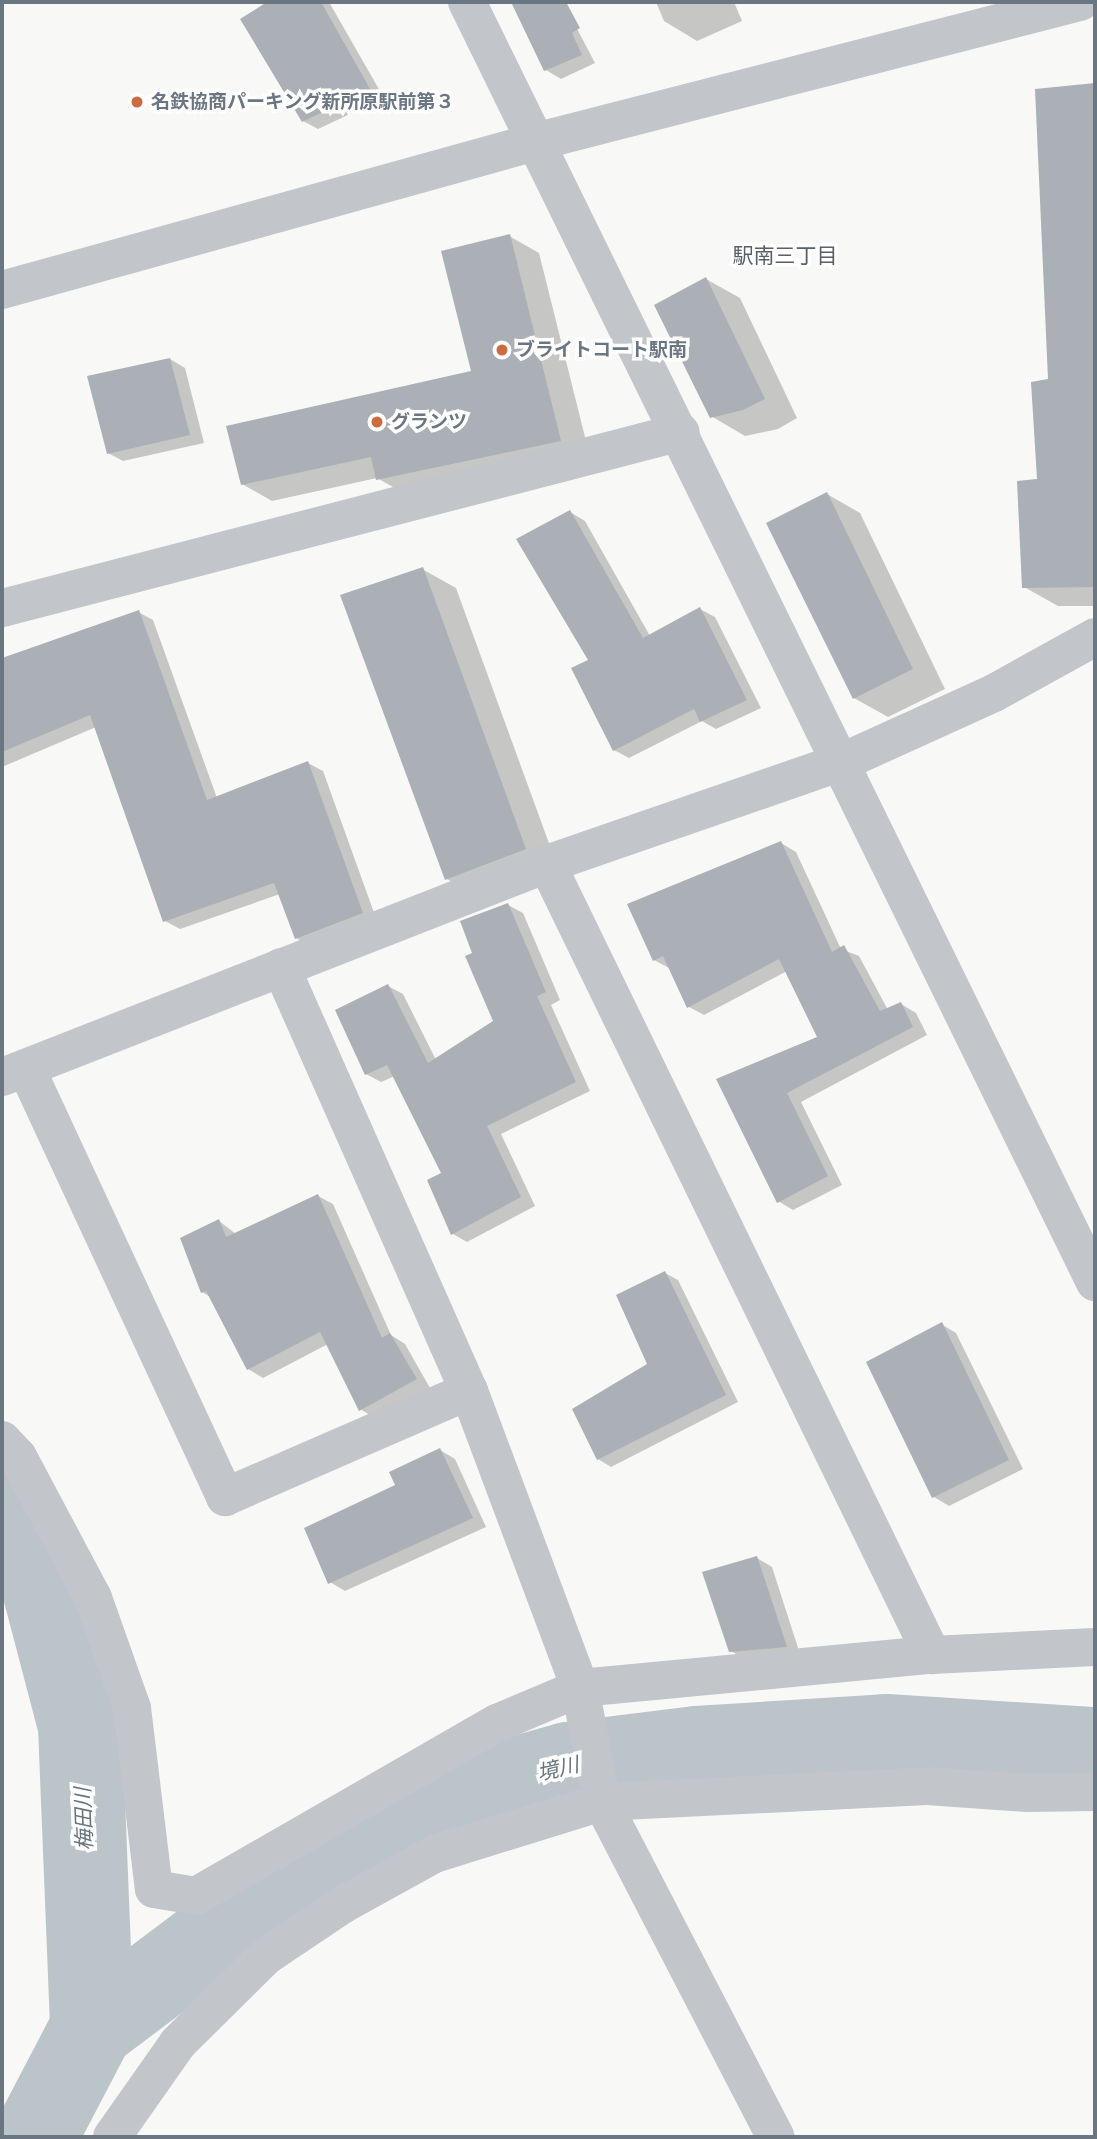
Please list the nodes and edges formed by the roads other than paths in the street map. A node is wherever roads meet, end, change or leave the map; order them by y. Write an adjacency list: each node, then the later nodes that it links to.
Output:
1 (467, 2): 3 (street)
2 (1080, 2): 3 (street)
3 (536, 142): 4 (street); 5 (street)
4 (2, 290)
5 (681, 432): 6 (street); 8 (street)
6 (2, 608)
7 (1094, 644): 8 (street)
8 (842, 762): 9 (street); 12 (street)
9 (547, 864): 10 (street); 16 (street)
10 (281, 967): 11 (street); 13 (street)
11 (15, 1074): 13 (street)
12 (1095, 1282)
13 (469, 1391): 17 (street)
14 (2, 1440): 17 (street)
15 (1095, 1647): 16 (street)
16 (932, 1655): 17 (street)
17 (580, 1688): 19 (street)
18 (1095, 1792): 19 (street)
19 (602, 1802): 20 (street); 21 (street)
20 (112, 2137)
21 (776, 2137)

